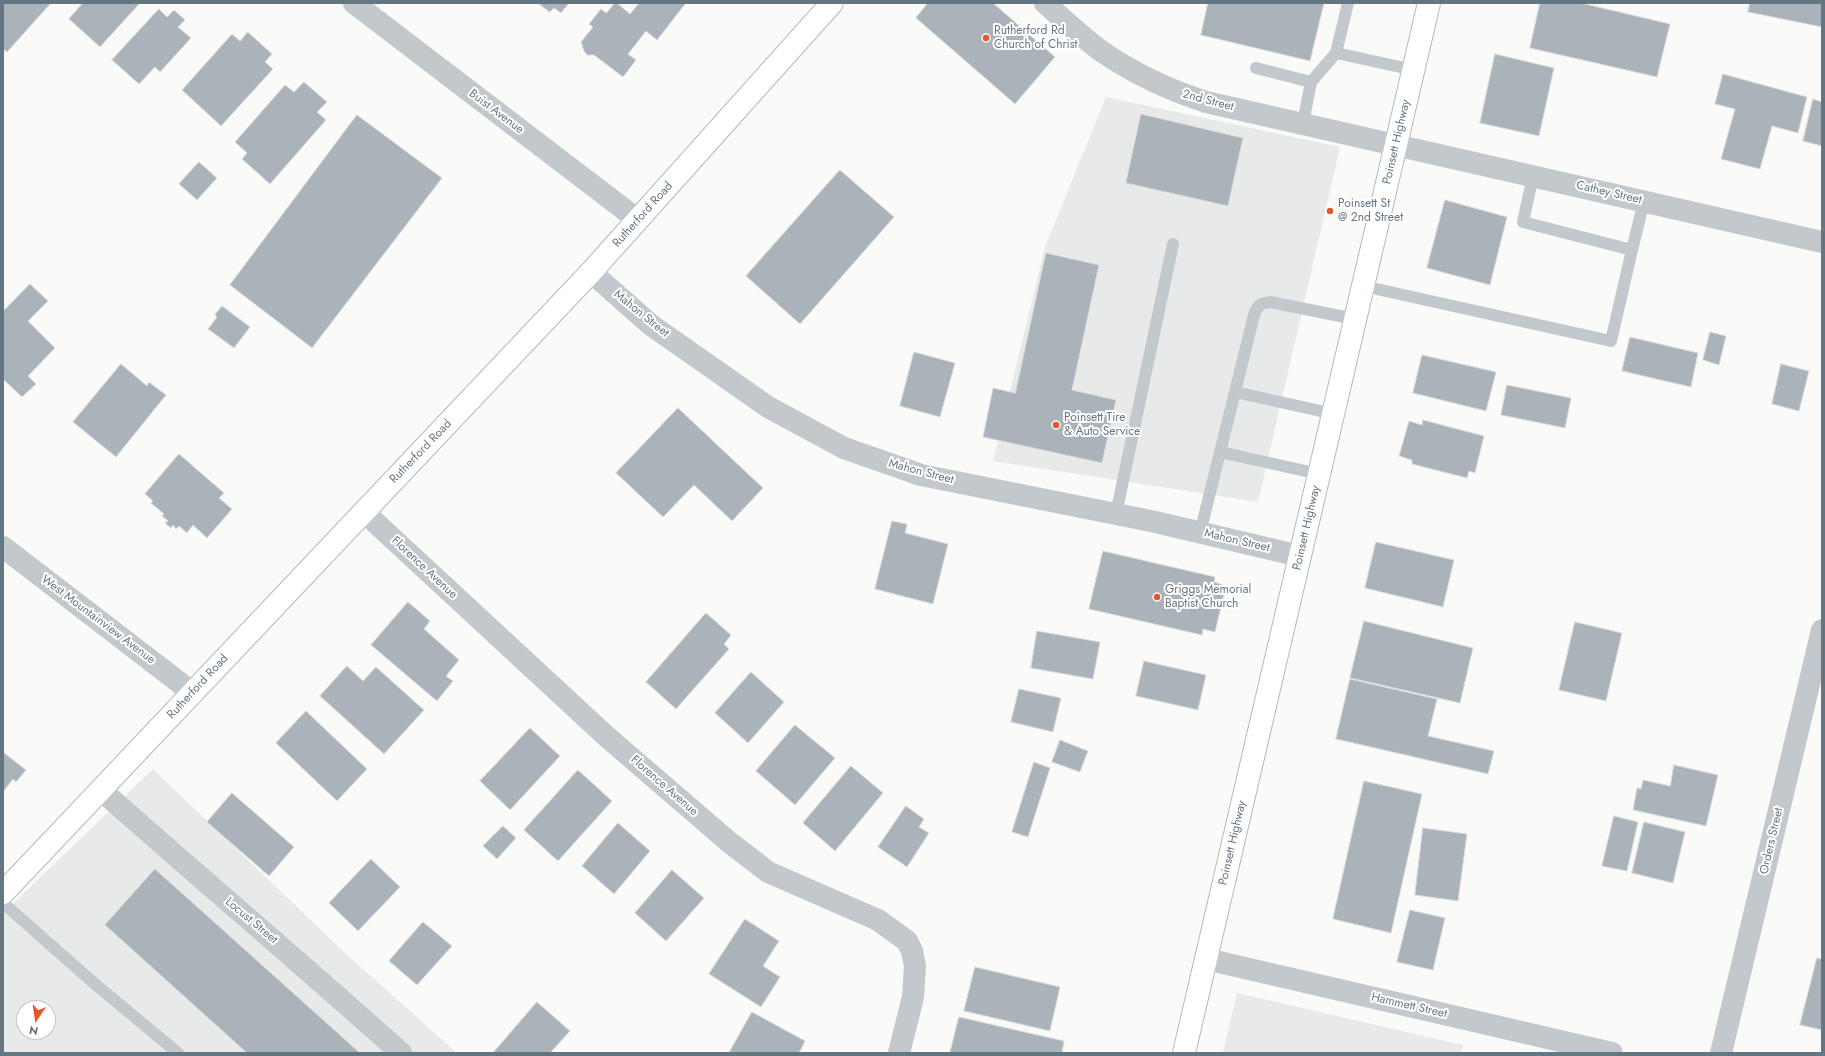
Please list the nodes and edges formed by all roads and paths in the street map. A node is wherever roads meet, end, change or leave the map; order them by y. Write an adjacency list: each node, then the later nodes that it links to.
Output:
1 (354, 3): 14 (street, Buist Avenue)
2 (832, 3): 14 (main road, Rutherford Road)
3 (1045, 3): 10 (street, 2nd Street)
4 (1348, 3): 6 (lane)
5 (1429, 3): 8 (main road, Poinsett Highway)
6 (1336, 52): 8 (lane); 9 (lane)
7 (1256, 68): 9 (lane)
8 (1414, 70): 11 (main road, Poinsett Highway)
9 (1311, 82): 10 (lane)
10 (1303, 123): 11 (street, 2nd Street)
11 (1396, 145): 12 (street, Cathey Street); 19 (main road, Poinsett Highway)
12 (1533, 176): 13 (street, Cathey Street); 17 (lane)
13 (1644, 201): 15 (street, Cathey Street); 17 (lane)
14 (638, 220): 18 (main road, Rutherford Road)
15 (1822, 242)
16 (1173, 244): 26 (lane)
17 (1632, 250): 19 (lane)
18 (591, 272): 25 (main road, Rutherford Road); 26 (street, Mahon Street)
19 (1363, 286): 20 (main road, Poinsett Highway)
20 (1355, 319): 21 (lane); 22 (main road, Poinsett Highway)
21 (1235, 392): 22 (lane); 23 (lane)
22 (1334, 414): 24 (main road, Poinsett Highway)
23 (1220, 452): 24 (lane); 27 (lane)
24 (1319, 474): 29 (main road, Poinsett Highway)
25 (364, 512): 31 (main road, Rutherford Road); 38 (street, Florence Avenue)
26 (1116, 514): 27 (street, Mahon Street)
27 (1200, 533): 29 (street, Mahon Street)
28 (3, 547): 31 (street, West Mountainview Avenue)
29 (1300, 556): 35 (main road, Poinsett Highway)
30 (1822, 630): 41 (street, Orders Street)
31 (193, 693): 32 (main road, Rutherford Road)
32 (101, 790): 33 (main road, Rutherford Road); 37 (street, Locust Street)
33 (3, 893)
34 (3, 903): 36 (lane)
35 (1206, 959): 39 (main road, Poinsett Highway); 40 (street, Hammett Street)
36 (178, 1053)
37 (401, 1053)
38 (899, 1053)
39 (1184, 1053)
40 (1612, 1053)
41 (1721, 1053)

